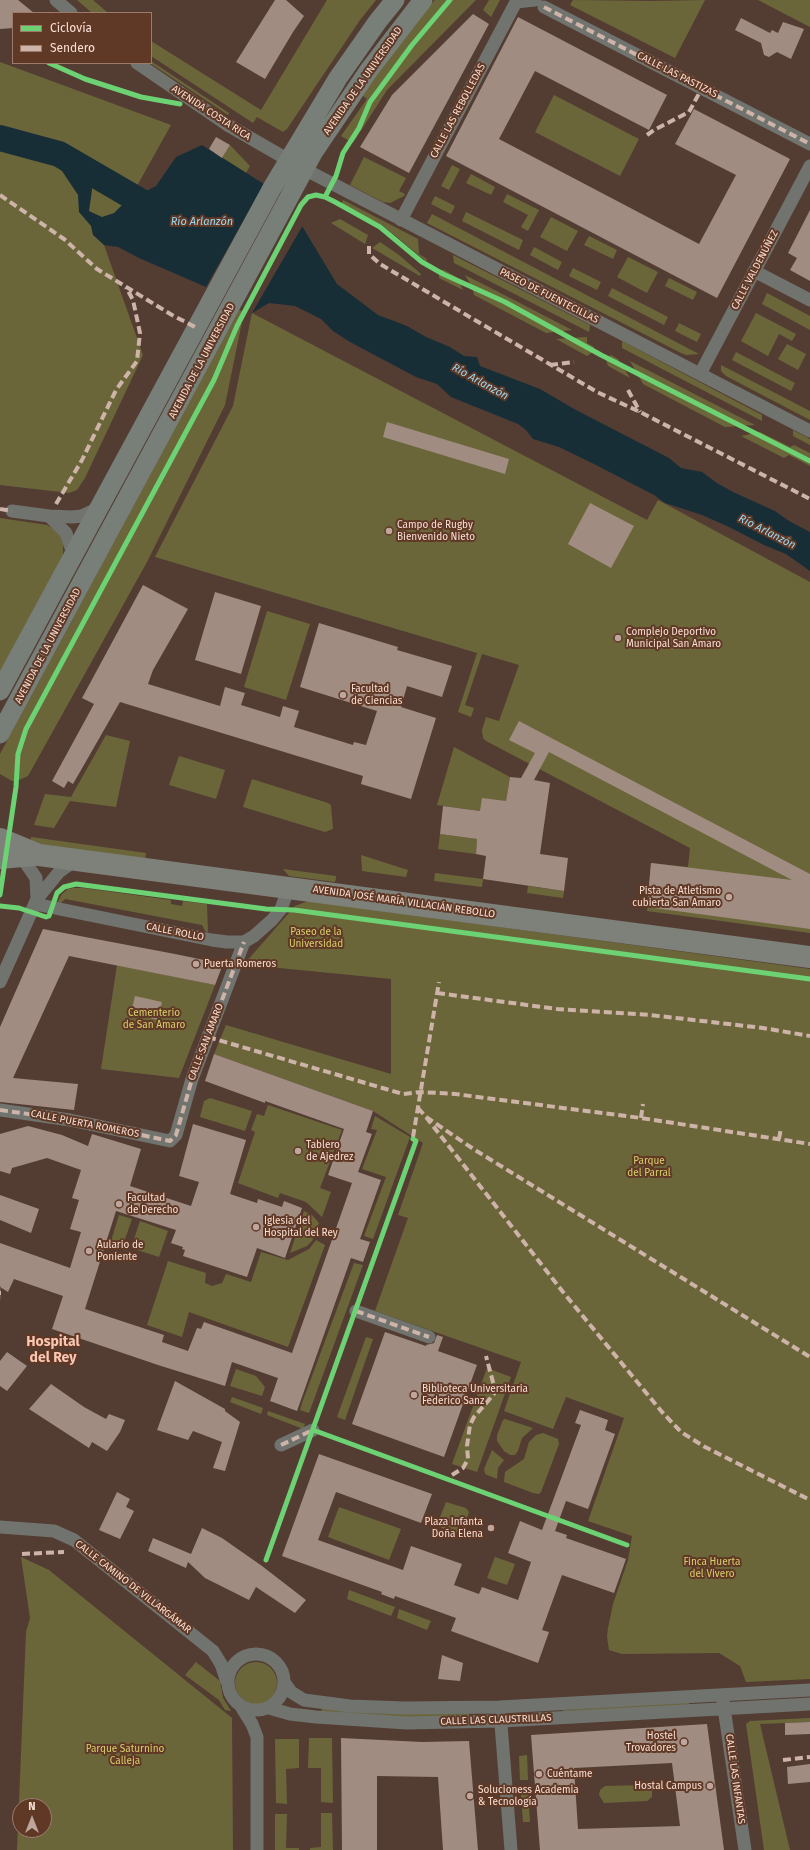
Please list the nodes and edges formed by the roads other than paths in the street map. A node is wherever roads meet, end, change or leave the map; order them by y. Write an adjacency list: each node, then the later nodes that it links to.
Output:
1 (56, 0): 6 (street)
2 (395, 0): 9 (main road, AVENIDA DE LA UNIVERSIDAD)
3 (422, 0): 9 (main road, AVENIDA DE LA UNIVERSIDAD)
4 (516, 1): 5 (street, CALLE LAS REBOLLEDAS); 11 (street, CALLE LAS REBOLLEDAS)
5 (540, 4): 8 (street, CALLE LAS PASTIZAS)
6 (70, 12)
7 (138, 64): 9 (street, AVENIDA COSTA RICA)
8 (810, 144)
9 (296, 165): 11 (street, PASEO DE FUENTECILLAS); 16 (main road, AVENIDA DE LA UNIVERSIDAD); 21 (main road, AVENIDA DE LA UNIVERSIDAD)
10 (810, 166): 12 (street, CALLE VALDENÚÑEZ)
11 (401, 220): 14 (street, PASEO DE FUENTECILLAS)
12 (754, 271): 13 (street); 14 (street, CALLE VALDENÚÑEZ)
13 (810, 300)
14 (700, 374): 15 (street, PASEO DE FUENTECILLAS)
15 (810, 431)
16 (99, 508): 18 (street); 19 (main road, AVENIDA DE LA UNIVERSIDAD)
17 (12, 511): 18 (street)
18 (49, 516): 19 (street)
19 (73, 554): 20 (main road, AVENIDA DE LA UNIVERSIDAD)
20 (0, 691)
21 (0, 734)
22 (0, 839): 23 (highway, AVENIDA JOSÉ MARÍA VILLACIÁN REBOLLO)
23 (30, 856): 24 (highway, AVENIDA JOSÉ MARÍA VILLACIÁN REBOLLO); 25 (highway, AVENIDA JOSÉ MARÍA VILLACIÁN REBOLLO); 27 (street)
24 (0, 858)
25 (77, 860): 26 (highway, AVENIDA JOSÉ MARÍA VILLACIÁN REBOLLO); 27 (street)
26 (289, 887): 28 (street); 29 (highway, AVENIDA JOSÉ MARÍA VILLACIÁN REBOLLO)
27 (36, 902): 28 (street, CALLE ROLLO); 30 (street)
28 (244, 942): 32 (street, CALLE SAN AMARO)
29 (810, 956)
30 (0, 982)
31 (0, 1110): 32 (street, CALLE PUERTA ROMEROS)
32 (170, 1141)
33 (356, 1311): 34 (street)
34 (429, 1337)
35 (313, 1430): 36 (street)
36 (281, 1445)
37 (0, 1527): 38 (street, CALLE CAMINO DE VILLARGÁMAR)
38 (213, 1651): 39 (street, CALLE CAMINO DE VILLARGÁMAR); 40 (street, CALLE CAMINO DE VILLARGÁMAR)
39 (240, 1658): 40 (street); 41 (street)
40 (227, 1682): 47 (street)
41 (284, 1682): 46 (street, CALLE LAS CLAUSTRILLAS); 48 (street)
42 (808, 1690): 43 (street, CALLE LAS CLAUSTRILLAS); 49 (street)
43 (722, 1695): 44 (street, CALLE LAS CLAUSTRILLAS); 49 (street, CALLE LAS INFANTAS)
44 (573, 1703): 46 (street, CALLE LAS CLAUSTRILLAS); 50 (street)
45 (810, 1704): 49 (street, CALLE LAS CLAUSTRILLAS)
46 (500, 1707): 50 (street)
47 (242, 1708): 48 (street); 51 (street)
48 (268, 1708): 50 (street, CALLE LAS CLAUSTRILLAS); 51 (street)
49 (724, 1709): 50 (street, CALLE LAS CLAUSTRILLAS); 54 (street, CALLE LAS INFANTAS)
50 (501, 1721): 53 (street)
51 (257, 1737): 52 (street)
52 (257, 1850)
53 (511, 1850)
54 (745, 1850)

